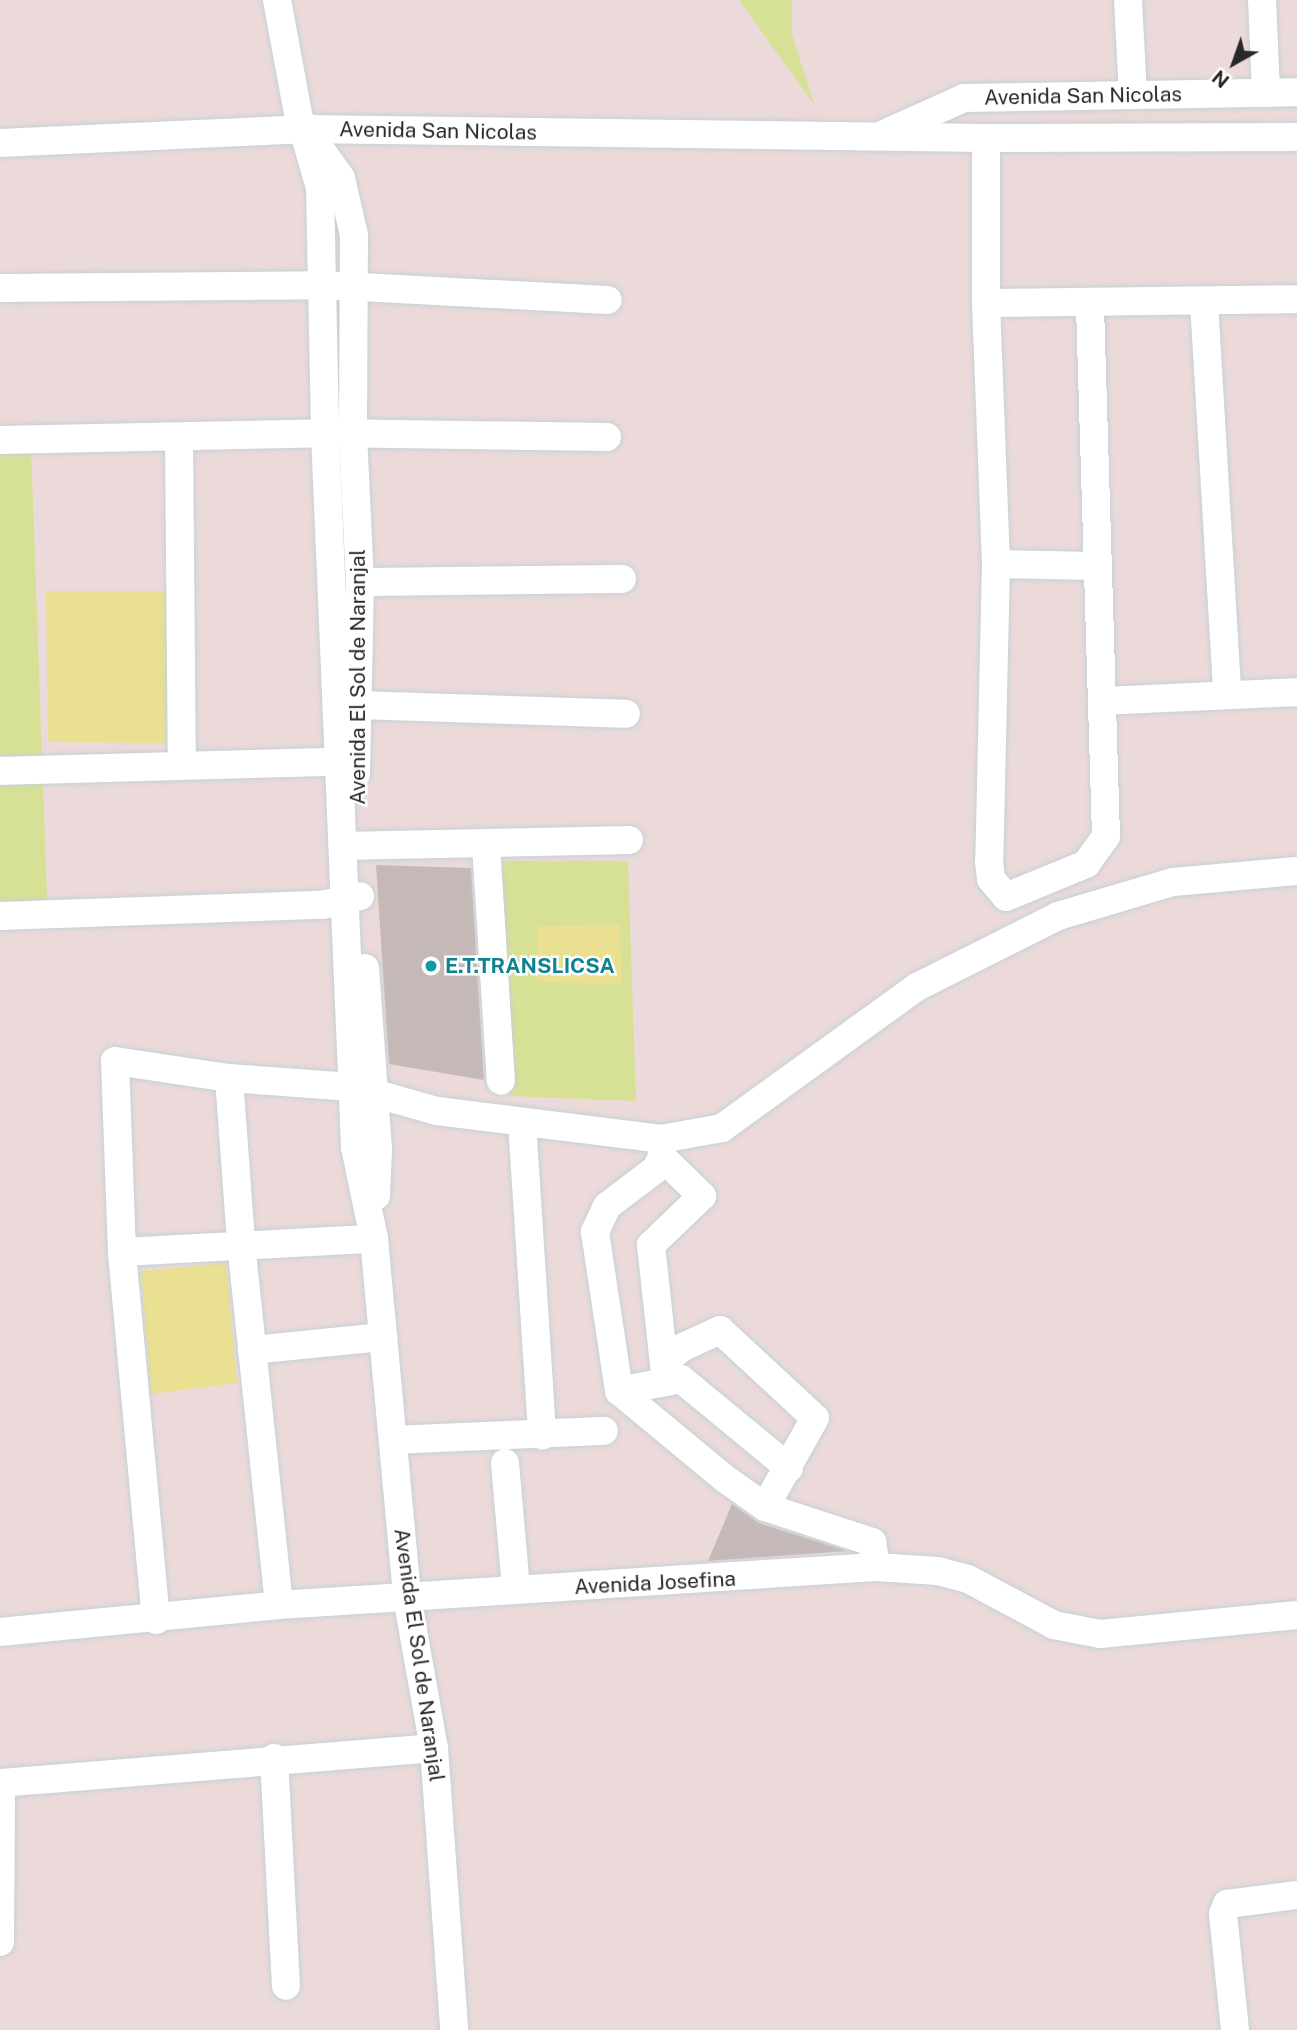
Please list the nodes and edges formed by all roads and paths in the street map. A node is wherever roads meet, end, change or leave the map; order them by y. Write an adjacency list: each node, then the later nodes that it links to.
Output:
1 (277, 0): 7 (street, Avenida El Sol de Naranjal)
2 (1128, 0): 6 (street)
3 (1262, 0): 5 (street)
4 (1297, 92): 5 (street, Avenida San Nicolas)
5 (1266, 93): 6 (street, Avenida San Nicolas)
6 (1133, 94): 8 (street, Avenida San Nicolas)
7 (303, 129): 8 (street, Avenida San Nicolas); 11 (street, Avenida San Nicolas); 12 (street, Avenida El Sol de Naranjal); 13 (street, Avenida El Sol de Naranjal)
8 (877, 137): 10 (street, Avenida San Nicolas)
9 (1297, 137): 10 (street, Avenida San Nicolas)
10 (986, 138): 18 (street)
11 (0, 143)
12 (322, 285): 13 (street); 14 (street); 20 (street, Avenida El Sol de Naranjal)
13 (353, 286): 16 (street); 21 (street, Avenida El Sol de Naranjal)
14 (0, 288)
15 (1297, 299): 17 (street)
16 (608, 300)
17 (1204, 302): 19 (street); 30 (street)
18 (986, 303): 19 (street); 25 (street)
19 (1090, 305): 26 (street)
20 (325, 433): 21 (street); 23 (street); 34 (street, Avenida El Sol de Naranjal)
21 (354, 433): 22 (street); 28 (street, Avenida El Sol de Naranjal)
22 (607, 436)
23 (179, 437): 24 (street); 35 (street)
24 (0, 440)
25 (996, 564): 26 (street); 31 (street)
26 (1095, 566): 31 (street)
27 (622, 579): 28 (street)
28 (360, 582): 32 (street, Avenida El Sol de Naranjal)
29 (1297, 692): 30 (street)
30 (1227, 694): 31 (street)
31 (1102, 701)
32 (358, 705): 33 (street); 34 (street, Avenida El Sol de Naranjal)
33 (626, 714)
34 (347, 761): 35 (street); 39 (street, Avenida El Sol de Naranjal)
35 (182, 763): 36 (street)
36 (0, 771)
37 (628, 840): 38 (street)
38 (486, 845): 39 (street); 44 (street)
39 (350, 846): 41 (street, Avenida El Sol de Naranjal)
40 (1297, 871): 47 (street)
41 (352, 898): 42 (street); 45 (street, Avenida El Sol de Naranjal)
42 (0, 916)
43 (229, 1078): 45 (street); 49 (street); 50 (street)
44 (501, 1081)
45 (363, 1089): 46 (street); 48 (street, Avenida El Sol de Naranjal)
46 (522, 1122): 47 (street); 56 (street)
47 (661, 1148): 53 (street); 54 (street)
48 (374, 1239): 49 (street); 51 (street, Avenida El Sol de Naranjal)
49 (241, 1243): 50 (street); 52 (street)
50 (122, 1252): 66 (street)
51 (383, 1337): 52 (street); 57 (street, Avenida El Sol de Naranjal)
52 (252, 1350): 64 (street)
53 (665, 1372): 54 (street); 59 (street); 59 (street)
54 (619, 1391): 60 (street)
55 (604, 1431): 56 (street)
56 (542, 1435): 57 (street)
57 (394, 1440): 63 (street, Avenida El Sol de Naranjal)
58 (505, 1463): 62 (street)
59 (789, 1468): 60 (street)
60 (765, 1507): 61 (street)
61 (876, 1567): 62 (street, Avenida Josefina); 65 (street, Avenida Josefina)
62 (516, 1589): 63 (street, Avenida Josefina)
63 (407, 1597): 64 (street, Avenida Josefina); 68 (street, Avenida El Sol de Naranjal)
64 (279, 1605): 66 (street, Avenida Josefina)
65 (1297, 1615)
66 (156, 1619): 67 (street, Avenida Josefina)
67 (0, 1632)
68 (434, 1748): 69 (street); 74 (street, Avenida El Sol de Naranjal)
69 (274, 1758): 70 (street); 73 (street)
70 (0, 1783): 72 (street)
71 (1297, 1895): 75 (street)
72 (0, 1942)
73 (286, 1986)
74 (454, 2030)
75 (1235, 2030)

